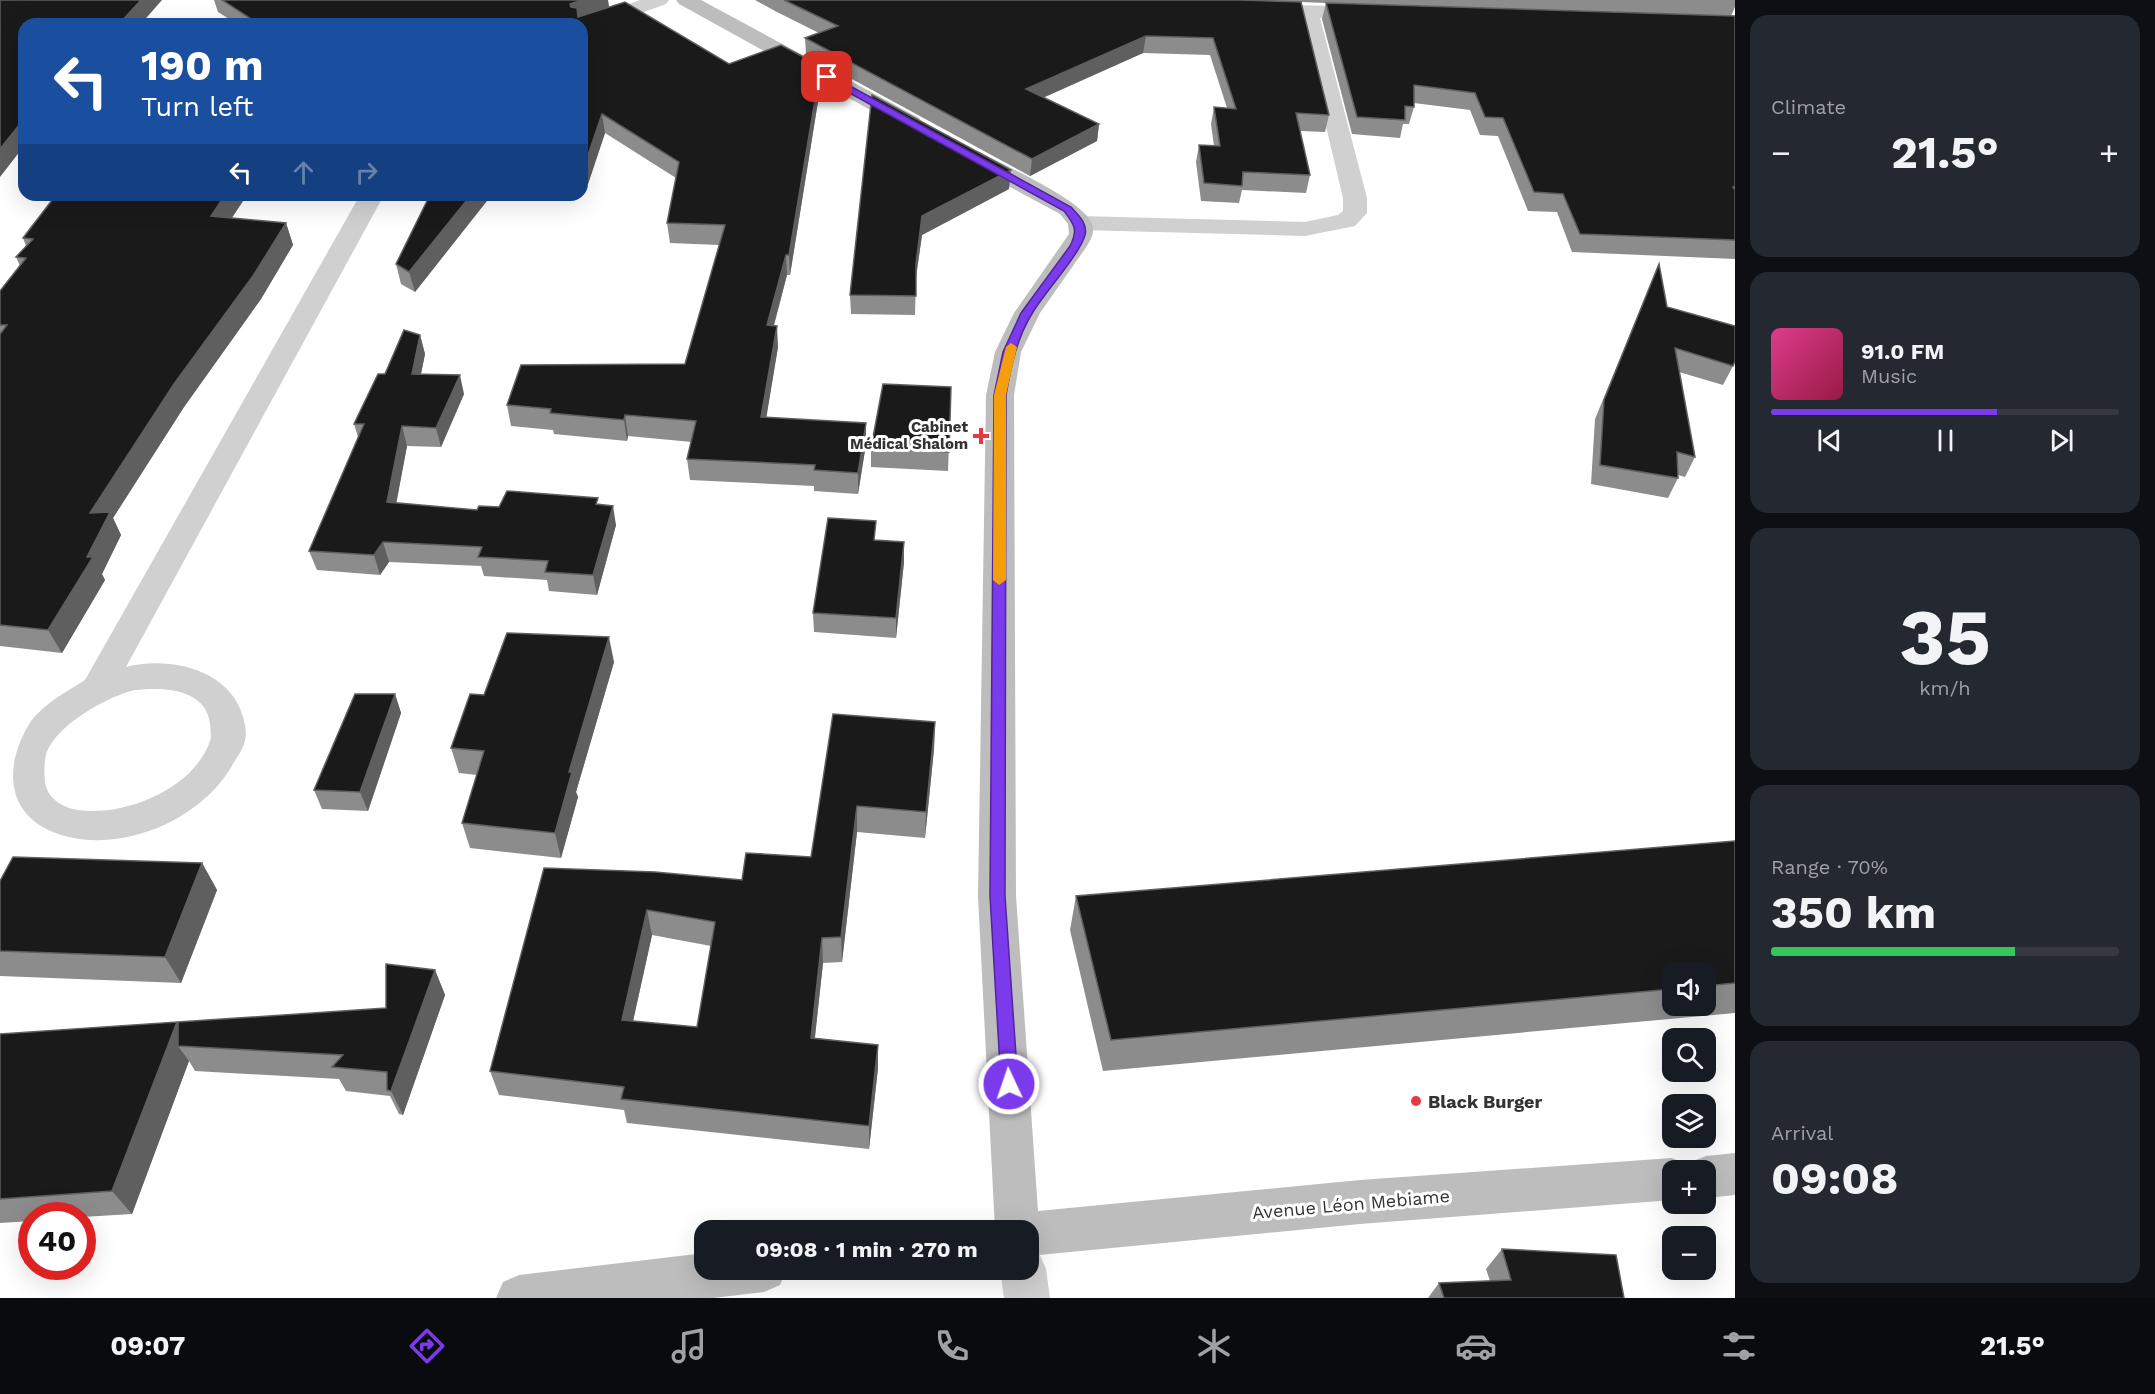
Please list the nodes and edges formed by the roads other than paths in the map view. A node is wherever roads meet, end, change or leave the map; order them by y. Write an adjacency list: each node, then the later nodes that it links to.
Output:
1 (659, 0): 6 (street)
2 (686, 0): 7 (street)
3 (1296, 7): 4 (street); 5 (street); 10 (street)
4 (1233, 9)
5 (1389, 14)
6 (588, 26)
7 (934, 136)
8 (954, 147): 10 (street)
9 (369, 201): 11 (street)
10 (1080, 224): 15 (street)
11 (97, 689): 11 (street)
12 (1735, 1174): 13 (street)
13 (1716, 1176)
14 (1662, 1180): 16 (street, Avenue Léon Mebiame)
15 (1016, 1220)
16 (1039, 1233)
17 (694, 1277): 19 (street)
18 (1025, 1280): 20 (street)
19 (519, 1298)
20 (1027, 1298)

